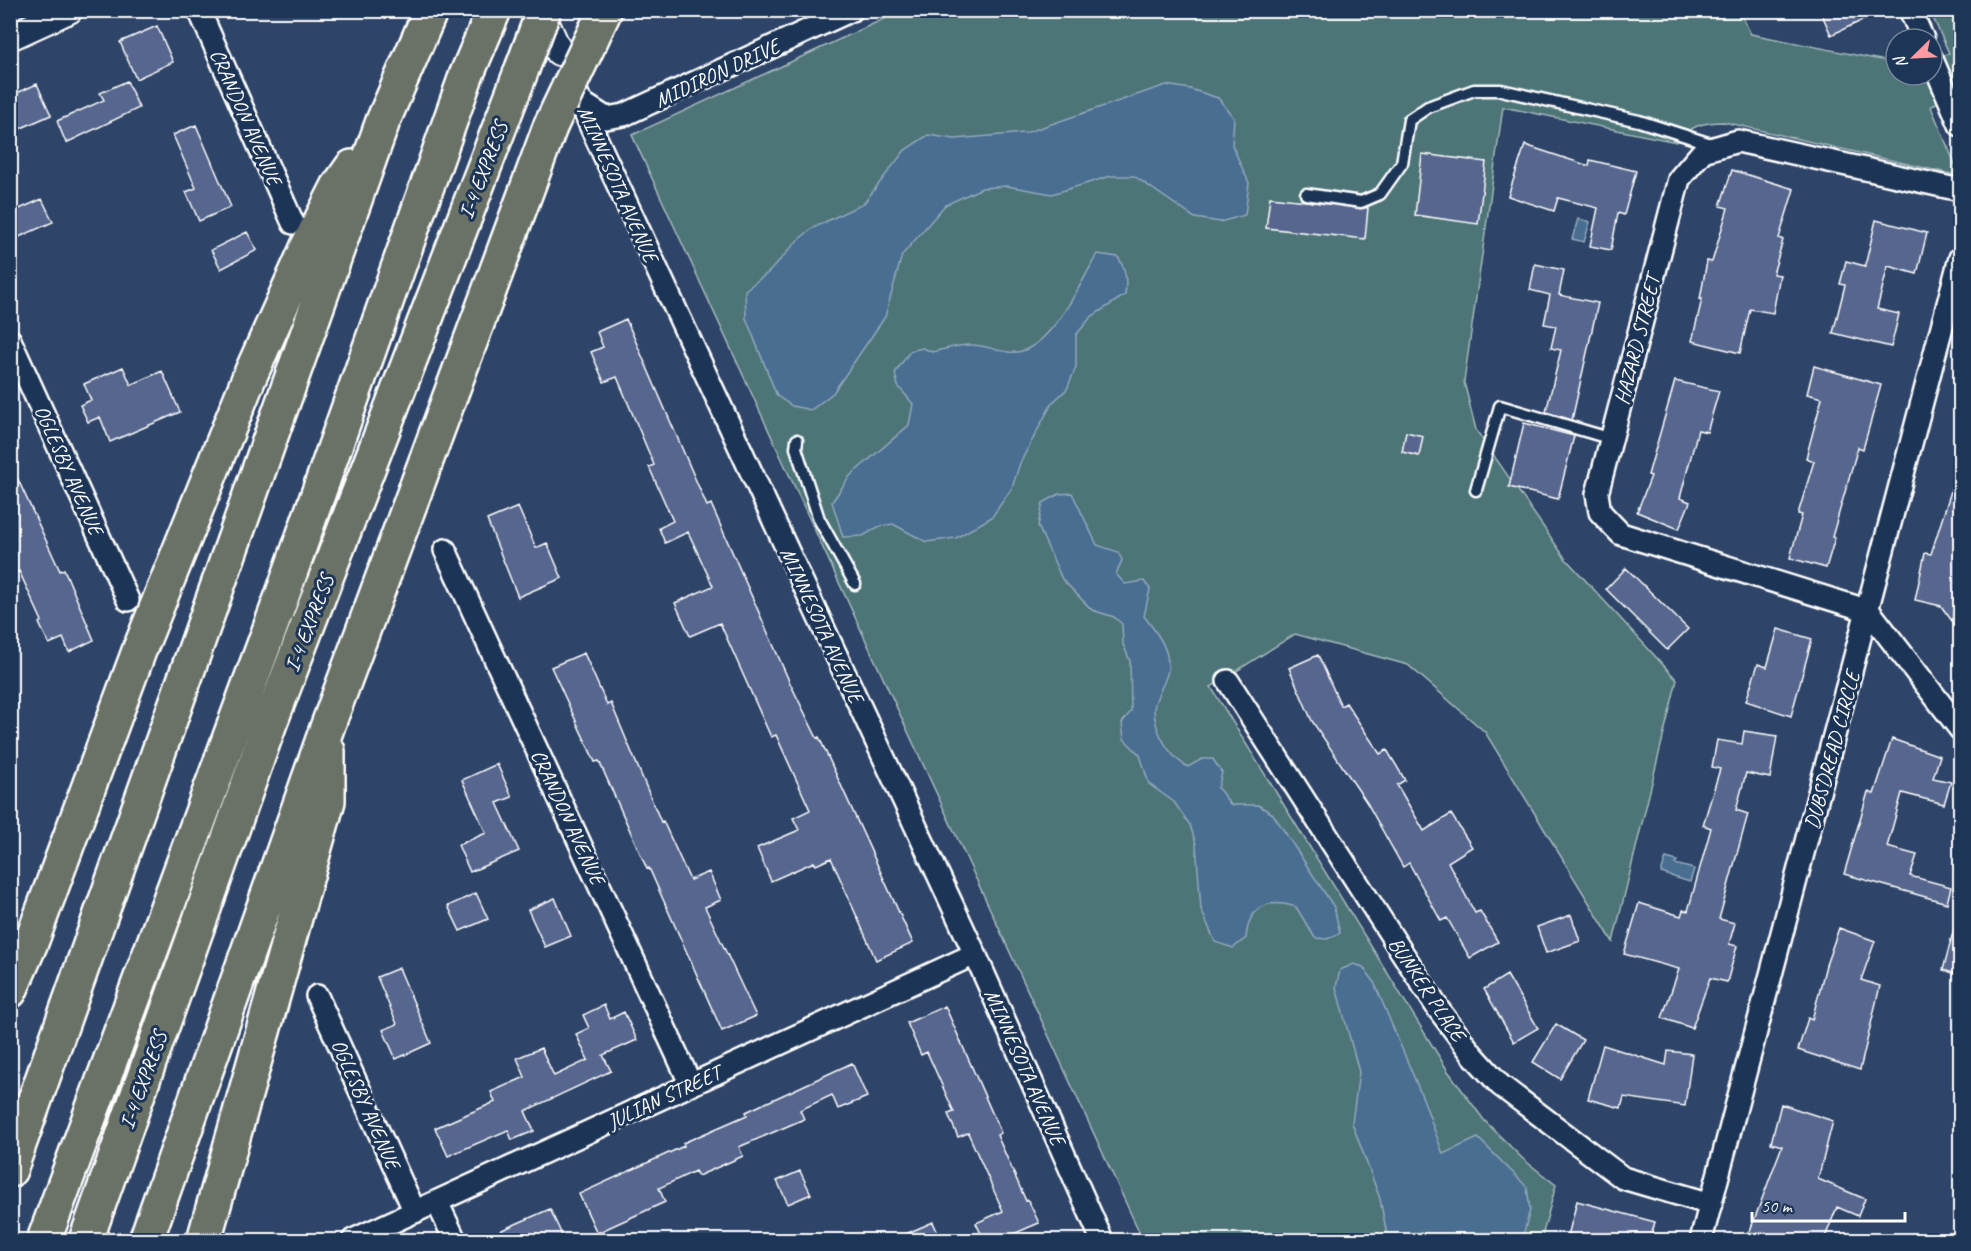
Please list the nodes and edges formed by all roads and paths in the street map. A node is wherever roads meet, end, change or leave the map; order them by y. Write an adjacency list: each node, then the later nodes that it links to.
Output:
1 (69, 10): 10 (street)
2 (199, 10): 19 (street, CRANDON AVENUE)
3 (430, 10): 15 (highway)
4 (495, 10): 43 (highway, I-4 EXPRESS)
5 (542, 10): 11 (street, MINNESOTA AVENUE); 44 (highway, I-4 EXPRESS, bridge)
6 (605, 10): 32 (highway, bridge)
7 (852, 10): 13 (street, MIDIRON DRIVE)
8 (1910, 10): 9 (street)
9 (1918, 27)
10 (10, 37)
11 (559, 52): 13 (street, MINNESOTA AVENUE)
12 (1944, 84): 14 (street)
13 (581, 102): 34 (street, MINNESOTA AVENUE)
14 (1959, 115)
15 (383, 121): 35 (highway); 38 (highway)
16 (1717, 147): 17 (street, HAZARD STREET); 18 (lane); 24 (street, HAZARD STREET)
17 (1960, 190)
18 (1306, 194)
19 (293, 223)
20 (1960, 258): 22 (street, DUBSDREAD CIRCLE)
21 (1960, 324): 22 (street)
22 (1940, 331): 30 (street, DUBSDREAD CIRCLE)
23 (10, 340): 29 (street, OGLESBY AVENUE)
24 (1612, 439): 26 (lane); 30 (street, HAZARD STREET)
25 (797, 440): 28 (lane)
26 (1476, 490)
27 (445, 550): 37 (street, CRANDON AVENUE)
28 (855, 584)
29 (128, 600)
30 (1869, 611): 33 (street); 40 (street, DUBSDREAD CIRCLE)
31 (1228, 681): 40 (street, BUNKER PLACE)
32 (328, 725): 45 (highway); 46 (highway)
33 (1960, 729)
34 (975, 954): 37 (street, JULIAN STREET); 42 (street, MINNESOTA AVENUE)
35 (10, 991)
36 (317, 996): 41 (street, OGLESBY AVENUE)
37 (692, 1085): 39 (street, JULIAN STREET)
38 (10, 1170)
39 (437, 1202): 41 (street, JULIAN STREET); 48 (street)
40 (1711, 1204): 49 (street, DUBSDREAD CIRCLE)
41 (415, 1212): 47 (street, JULIAN STREET)
42 (1096, 1238)
43 (44, 1240)
44 (86, 1240)
45 (146, 1240)
46 (204, 1240)
47 (353, 1240)
48 (455, 1240)
49 (1701, 1240)

